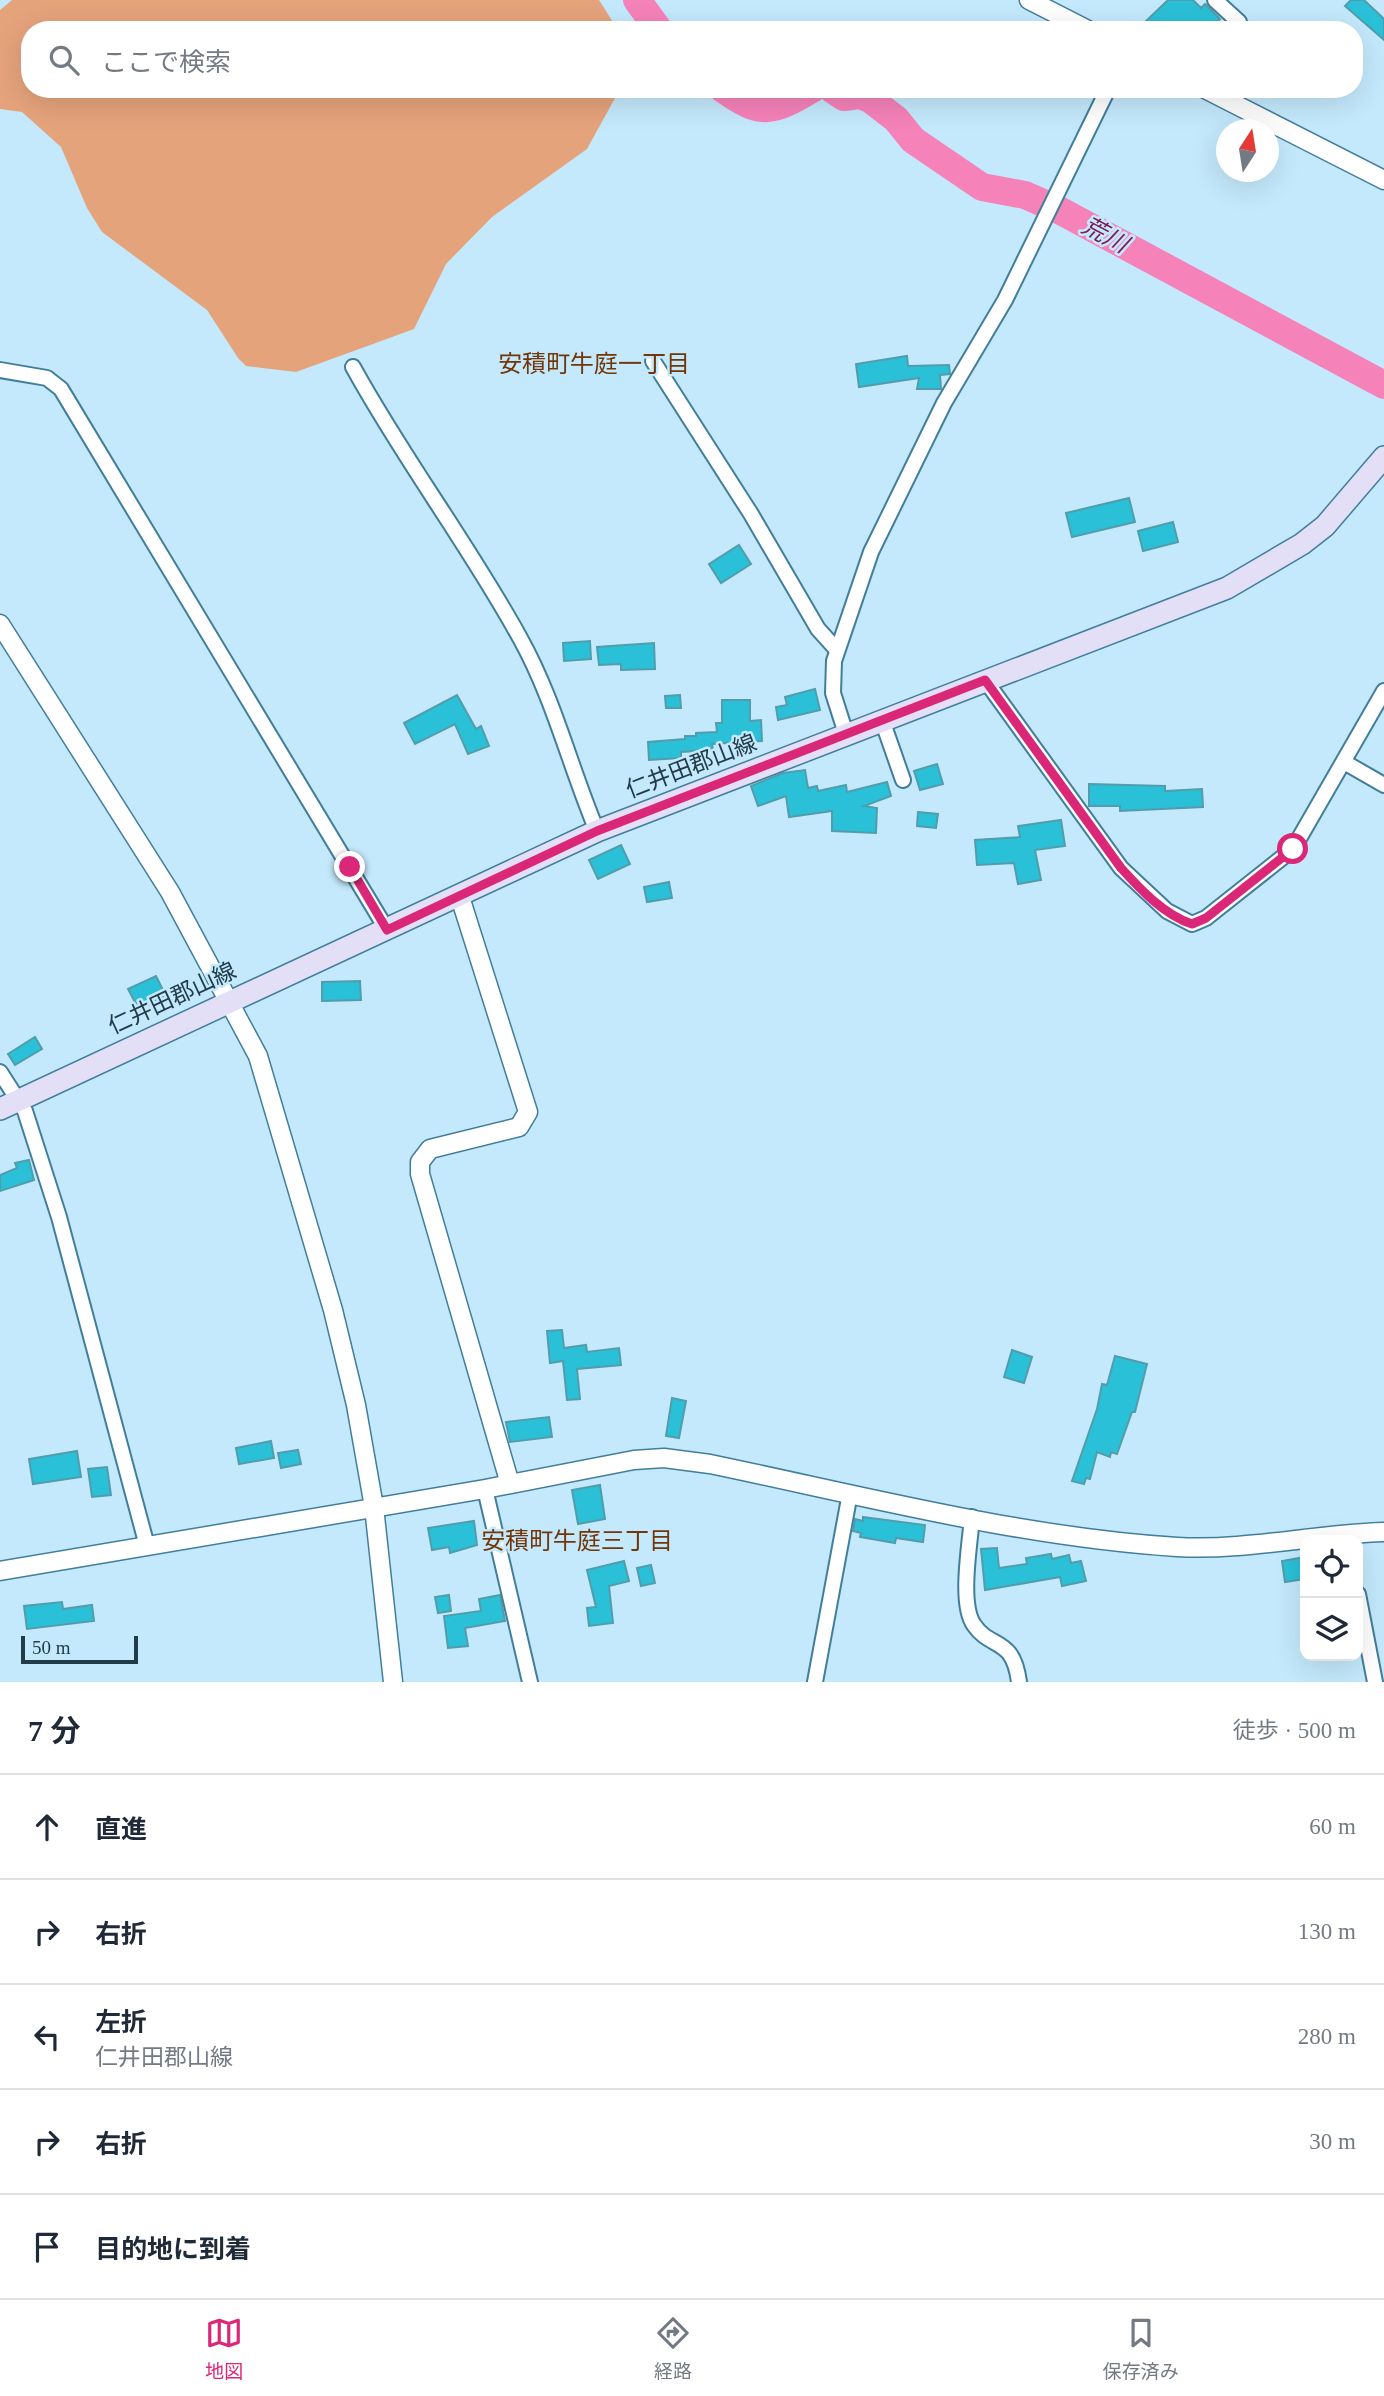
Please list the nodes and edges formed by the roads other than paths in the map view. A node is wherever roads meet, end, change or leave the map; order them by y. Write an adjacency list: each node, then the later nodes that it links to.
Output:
1 (1029, 0): 3 (street)
2 (1215, 0): 4 (street)
3 (1070, 21)
4 (1237, 21)
5 (1104, 98): 13 (street)
6 (1223, 98): 7 (street)
7 (1384, 180)
8 (653, 361): 13 (street)
9 (353, 367): 21 (street)
10 (0, 370): 23 (street)
11 (1384, 457): 14 (main road, 仁井田郡山線)
12 (0, 624): 24 (street)
13 (837, 650): 17 (street)
14 (985, 680): 16 (main road, 仁井田郡山線); 18 (street)
15 (1384, 691): 18 (street)
16 (883, 720): 17 (main road, 仁井田郡山線); 19 (street)
17 (846, 734): 21 (main road, 仁井田郡山線)
18 (1344, 762): 20 (street)
19 (903, 780)
20 (1384, 785)
21 (597, 831): 22 (main road, 仁井田郡山線)
22 (460, 897): 23 (main road, 仁井田郡山線); 27 (street)
23 (387, 930): 24 (main road, 仁井田郡山線)
24 (229, 999): 26 (main road, 仁井田郡山線); 30 (street)
25 (0, 1072): 26 (street)
26 (8, 1104): 35 (street)
27 (510, 1484): 28 (street); 29 (street)
28 (485, 1489): 30 (street); 39 (street)
29 (850, 1493): 31 (street); 40 (street)
30 (374, 1507): 35 (street); 38 (street)
31 (972, 1517): 34 (street); 41 (street)
32 (1384, 1532): 33 (street)
33 (1361, 1535)
34 (1300, 1541)
35 (146, 1546): 36 (street)
36 (0, 1571)
37 (1359, 1598): 42 (street)
38 (393, 1682)
39 (530, 1682)
40 (815, 1682)
41 (1019, 1682)
42 (1375, 1682)

